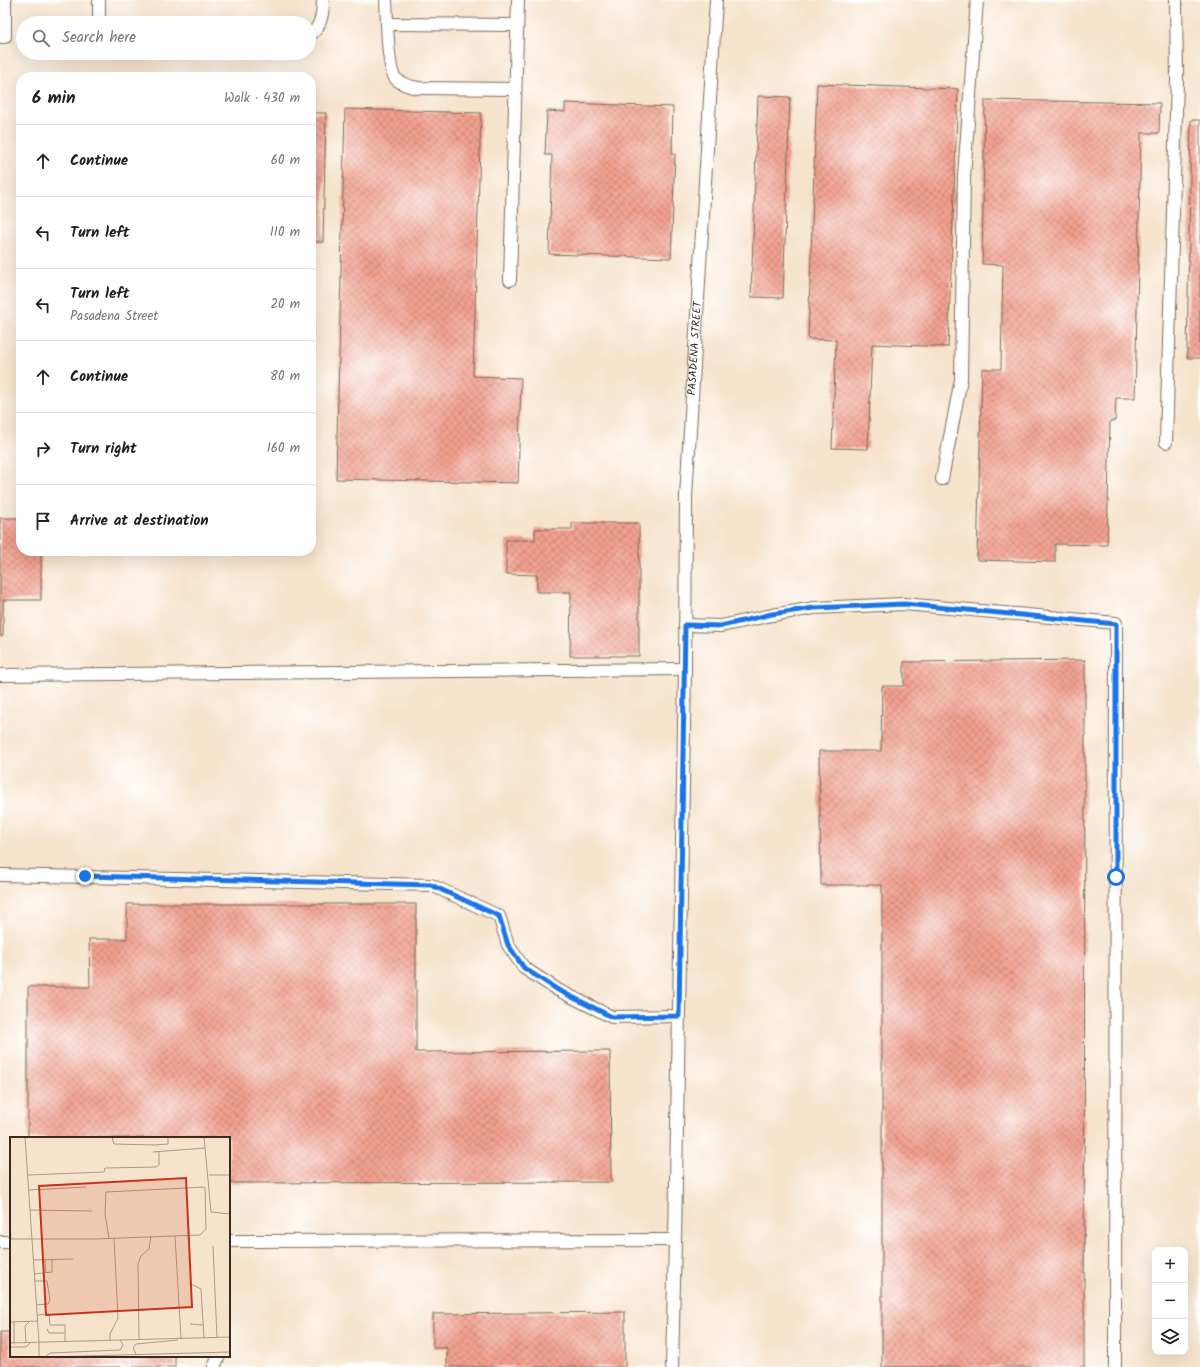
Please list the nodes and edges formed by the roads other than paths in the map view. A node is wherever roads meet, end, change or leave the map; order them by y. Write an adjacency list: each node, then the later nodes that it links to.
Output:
1 (5, 0): 13 (lane)
2 (99, 0): 9 (lane)
3 (323, 0): 12 (lane)
4 (386, 0): 10 (lane)
5 (518, 0): 11 (lane)
6 (716, 0): 18 (lane, PASADENA STREET)
7 (977, 0): 17 (lane)
8 (1176, 0): 16 (lane)
9 (99, 16)
10 (388, 24): 11 (lane); 14 (lane)
11 (517, 25): 14 (lane)
12 (316, 28)
13 (0, 37)
14 (515, 89): 15 (lane)
15 (510, 280)
16 (1166, 442)
17 (942, 479)
18 (685, 625): 19 (lane, PASADENA STREET); 28 (lane)
19 (685, 669): 20 (lane); 22 (lane, PASADENA STREET)
20 (0, 675)
21 (0, 875): 22 (lane)
22 (679, 1016): 23 (lane, PASADENA STREET)
23 (675, 1240): 24 (lane); 27 (lane, PASADENA STREET)
24 (230, 1242)
25 (219, 1357): 26 (lane)
26 (214, 1367)
27 (672, 1367)
28 (1115, 1367)

